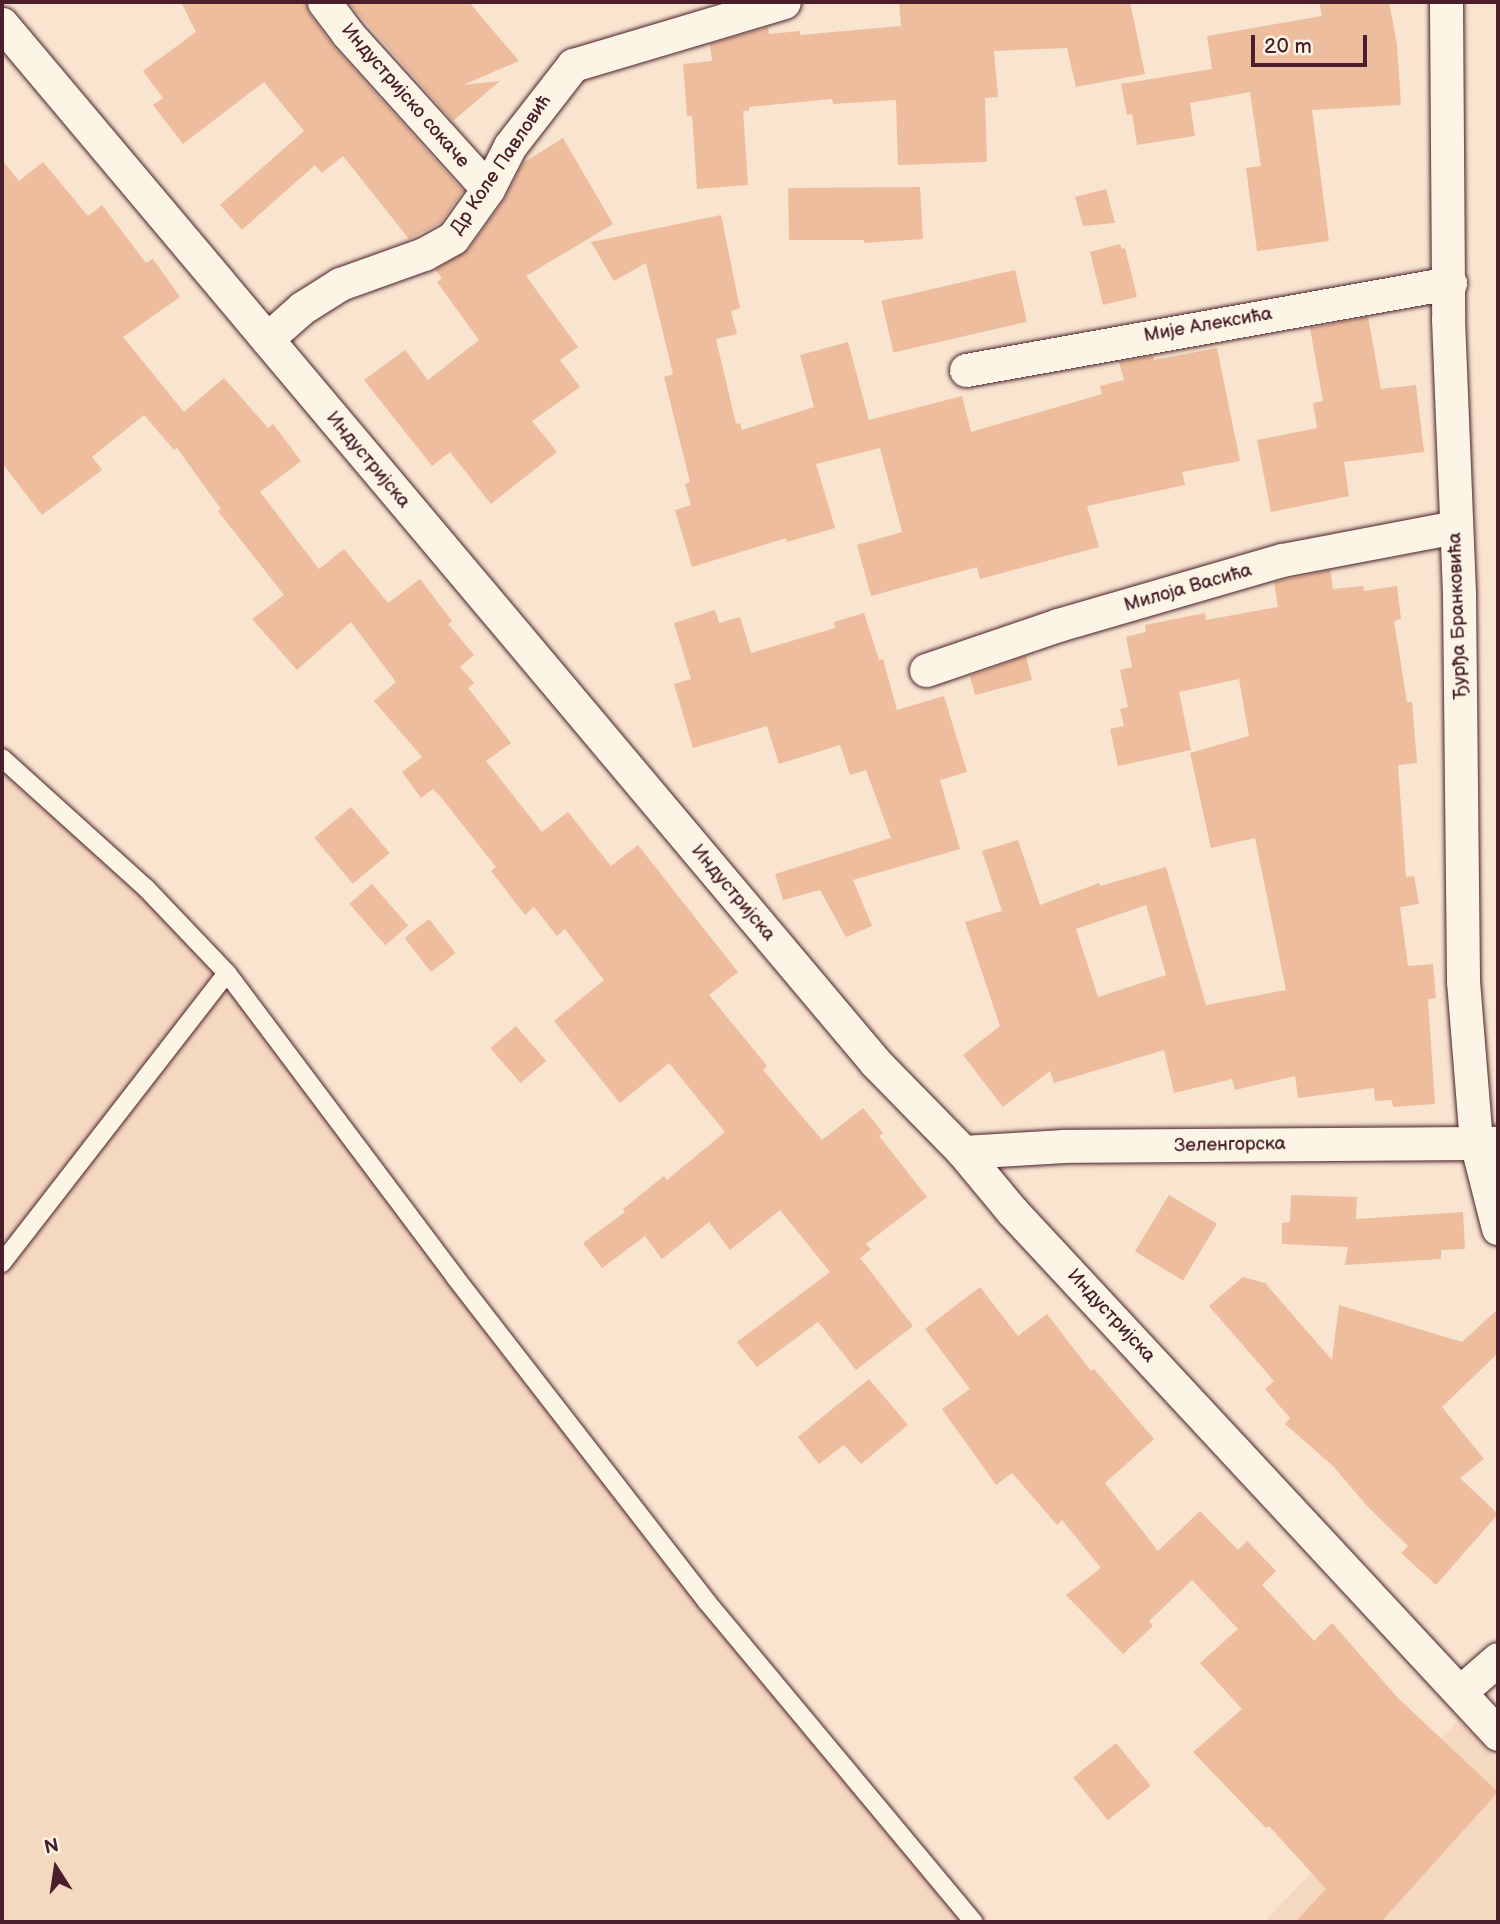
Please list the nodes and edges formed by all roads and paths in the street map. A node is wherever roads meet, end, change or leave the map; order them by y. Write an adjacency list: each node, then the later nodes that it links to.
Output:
1 (324, 2): 5 (street, Индустријско сокаче)
2 (784, 2): 5 (street, Др Коле Павловић)
3 (1446, 2): 6 (street, Ђурђа Бранковића)
4 (2, 24): 7 (street, Индустријска)
5 (488, 189): 7 (street, Др Коле Павловић)
6 (1450, 283): 8 (street, Мије Алексића); 9 (street, Ђурђа Бранковића)
7 (267, 340): 14 (street, Индустријска)
8 (966, 370)
9 (1455, 527): 10 (street, Милоја Васића); 13 (street, Ђурђа Бранковића)
10 (926, 670)
11 (2, 758): 12 (lane)
12 (227, 973): 16 (lane); 20 (lane)
13 (1487, 1142): 14 (street, Зеленгорска); 15 (street, Ђурђа Бранковића)
14 (963, 1152): 18 (street, Индустријска)
15 (1498, 1227)
16 (2, 1263)
17 (1498, 1659): 18 (street)
18 (1460, 1692): 19 (street, Индустријска)
19 (1498, 1734)
20 (974, 1922)

